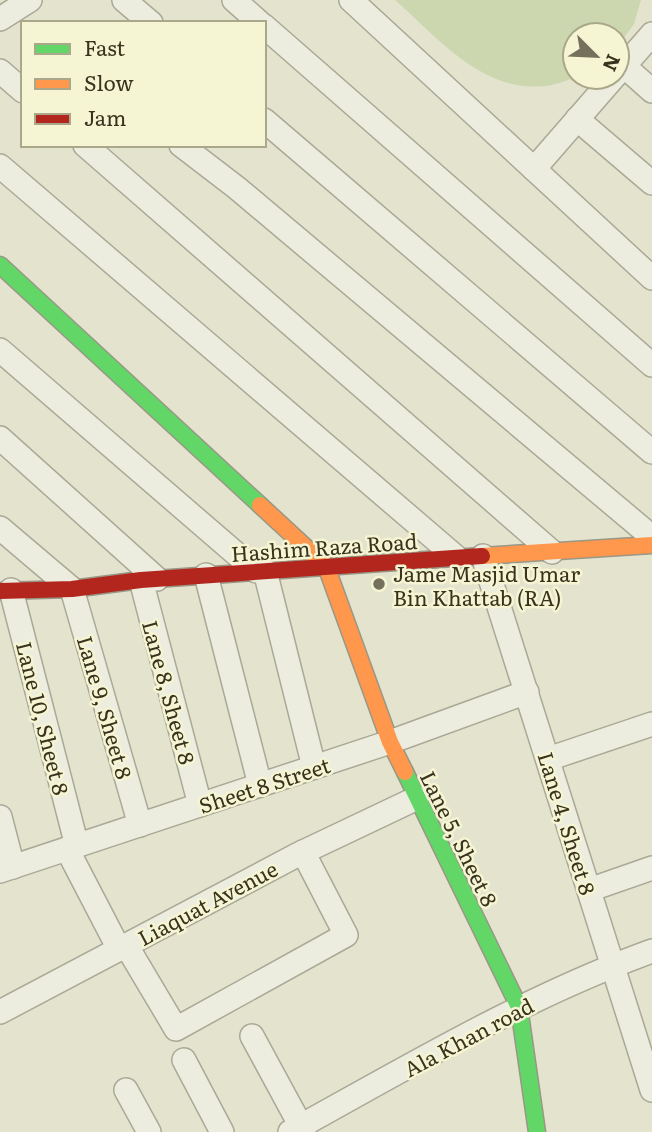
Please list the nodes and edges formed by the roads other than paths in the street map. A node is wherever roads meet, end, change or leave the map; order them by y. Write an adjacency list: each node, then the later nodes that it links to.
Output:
1 (30, 0): 5 (street)
2 (124, 0): 6 (street)
3 (234, 0): 7 (street)
4 (351, 0): 21 (street)
5 (0, 19)
6 (149, 21)
7 (258, 21)
8 (266, 28): 26 (street)
9 (652, 34): 10 (street)
10 (631, 58)
11 (0, 71): 13 (street)
12 (631, 80): 15 (street)
13 (21, 89)
14 (602, 91): 16 (street)
15 (652, 91)
16 (577, 119): 21 (street); 22 (street)
17 (266, 122): 28 (street)
18 (87, 147): 32 (street)
19 (184, 147): 30 (street)
20 (0, 166): 34 (street)
21 (534, 169): 24 (street)
22 (652, 183)
23 (0, 265): 35 (street)
24 (652, 278)
25 (0, 350): 36 (street)
26 (652, 365)
27 (0, 438): 38 (street)
28 (652, 452)
29 (0, 528): 39 (street)
30 (652, 537)
31 (652, 545): 32 (street, Hashim Raza Road)
32 (552, 552): 33 (street, Hashim Raza Road)
33 (483, 556): 34 (street, Hashim Raza Road); 41 (street, Lane 4, Sheet 8)
34 (456, 557): 35 (street, Hashim Raza Road)
35 (326, 566): 36 (street, Hashim Raza Road); 43 (street, Lane 5, Sheet 8)
36 (261, 571): 37 (street, Hashim Raza Road); 45 (street)
37 (206, 575): 38 (street, Hashim Raza Road); 46 (street)
38 (149, 579): 39 (street, Hashim Raza Road); 48 (street, Lane 8, Sheet 8)
39 (72, 589): 40 (street, Hashim Raza Road); 50 (street, Lane 9, Sheet 8)
40 (6, 590): 51 (street, Lane 10, Sheet 8)
41 (527, 692): 43 (street, Sheet 8 Street); 44 (street, Lane 4, Sheet 8)
42 (652, 724): 44 (street)
43 (390, 742): 45 (street, Sheet 8 Street); 47 (street, Lane 5, Sheet 8)
44 (548, 759): 55 (street, Lane 4, Sheet 8)
45 (314, 767): 46 (street, Sheet 8 Street)
46 (260, 785): 48 (street, Sheet 8 Street)
47 (417, 798): 52 (street, Liaquat Avenue); 59 (street, Lane 5, Sheet 8)
48 (200, 805): 50 (street, Sheet 8 Street)
49 (0, 817): 54 (street)
50 (140, 825): 51 (street, Sheet 8 Street)
51 (72, 847): 54 (street, Sheet 8 Street); 56 (street, Lane 10, Sheet 8)
52 (303, 852): 56 (street, Liaquat Avenue); 56 (street, Lane 10, Sheet 8)
53 (652, 868): 55 (street)
54 (6, 869)
55 (589, 890): 58 (street, Lane 4, Sheet 8)
56 (122, 947): 60 (street, Liaquat Avenue)
57 (652, 951): 58 (street, Ala Khan road)
58 (613, 965): 59 (street, Ala Khan road); 64 (street, Lane 4, Sheet 8)
59 (519, 1007): 65 (street, Ala Khan road); 68 (street, Lane 5, Sheet 8)
60 (0, 1012)
61 (252, 1036): 65 (street)
62 (184, 1060): 67 (street)
63 (126, 1090): 66 (street)
64 (652, 1090)
65 (298, 1130)
66 (149, 1132)
67 (222, 1132)
68 (537, 1132)

